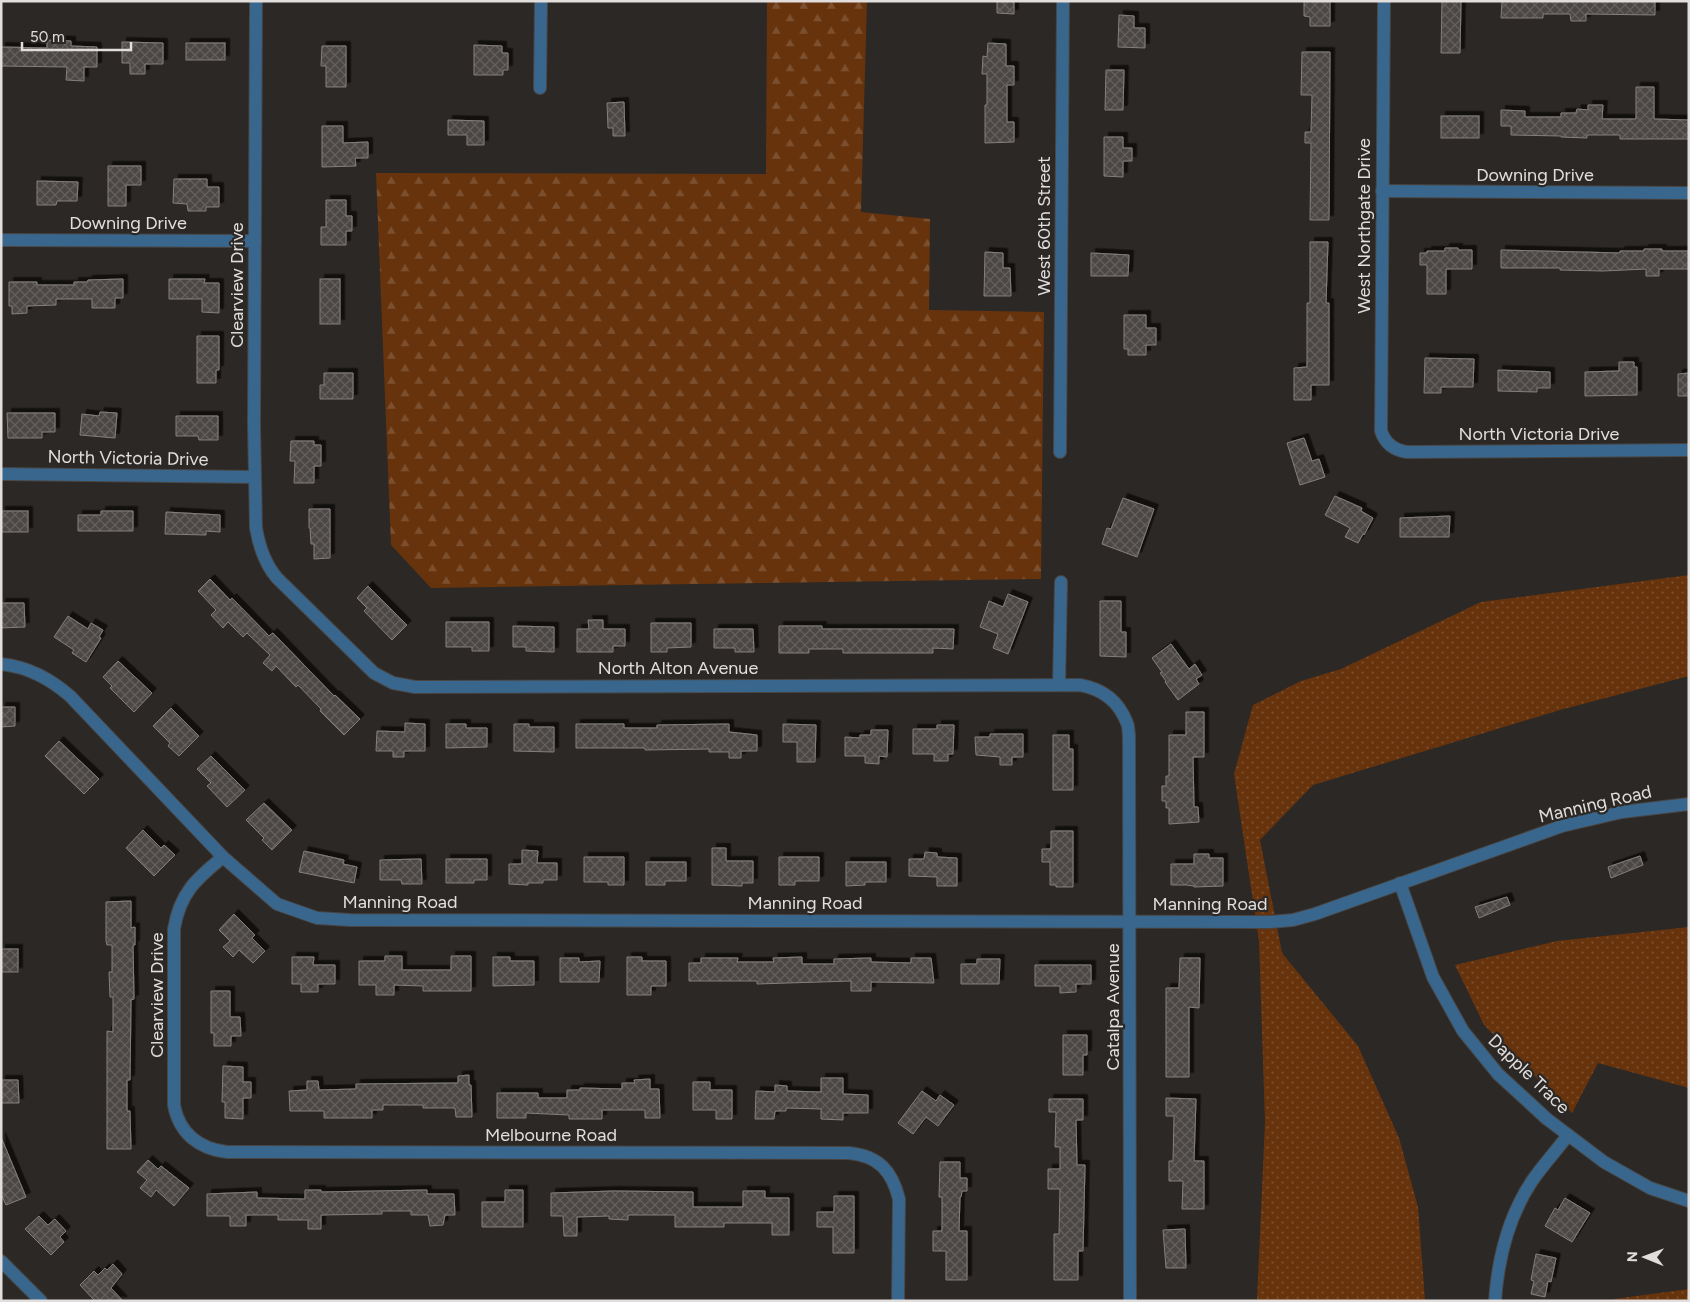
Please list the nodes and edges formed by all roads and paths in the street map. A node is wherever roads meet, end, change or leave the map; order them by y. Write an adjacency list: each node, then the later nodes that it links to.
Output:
1 (256, 1): 9 (street, Clearview Drive)
2 (541, 1): 5 (street)
3 (1063, 1): 12 (street, West 60th Street)
4 (1384, 1): 6 (street, West Northgate Drive)
5 (540, 88)
6 (1382, 191): 7 (street, Downing Drive); 10 (street, West Northgate Drive)
7 (1689, 193)
8 (1, 240): 9 (street, Downing Drive)
9 (255, 241): 14 (street, Clearview Drive)
10 (1392, 446): 11 (street, North Victoria Drive)
11 (1689, 450)
12 (1060, 452)
13 (1, 474): 14 (street, North Victoria Drive)
14 (255, 477): 15 (street, Clearview Drive)
15 (269, 567): 18 (street, North Alton Avenue)
16 (1061, 582): 18 (street)
17 (1, 664): 21 (street, Manning Road)
18 (1059, 685): 19 (street, North Alton Avenue)
19 (1123, 714): 23 (street, Catalpa Avenue)
20 (1689, 804): 22 (street, Manning Road)
21 (223, 857): 23 (street, Manning Road); 25 (street, Clearview Drive)
22 (1400, 883): 23 (street, Manning Road); 24 (street, Dapple Trace)
23 (1130, 922): 30 (street, Catalpa Avenue)
24 (1568, 1135): 26 (street, Dapple Trace); 31 (street)
25 (198, 1143): 29 (street, Melbourne Road)
26 (1689, 1201)
27 (1, 1261): 28 (street)
28 (41, 1301)
29 (898, 1301)
30 (1130, 1301)
31 (1495, 1301)

